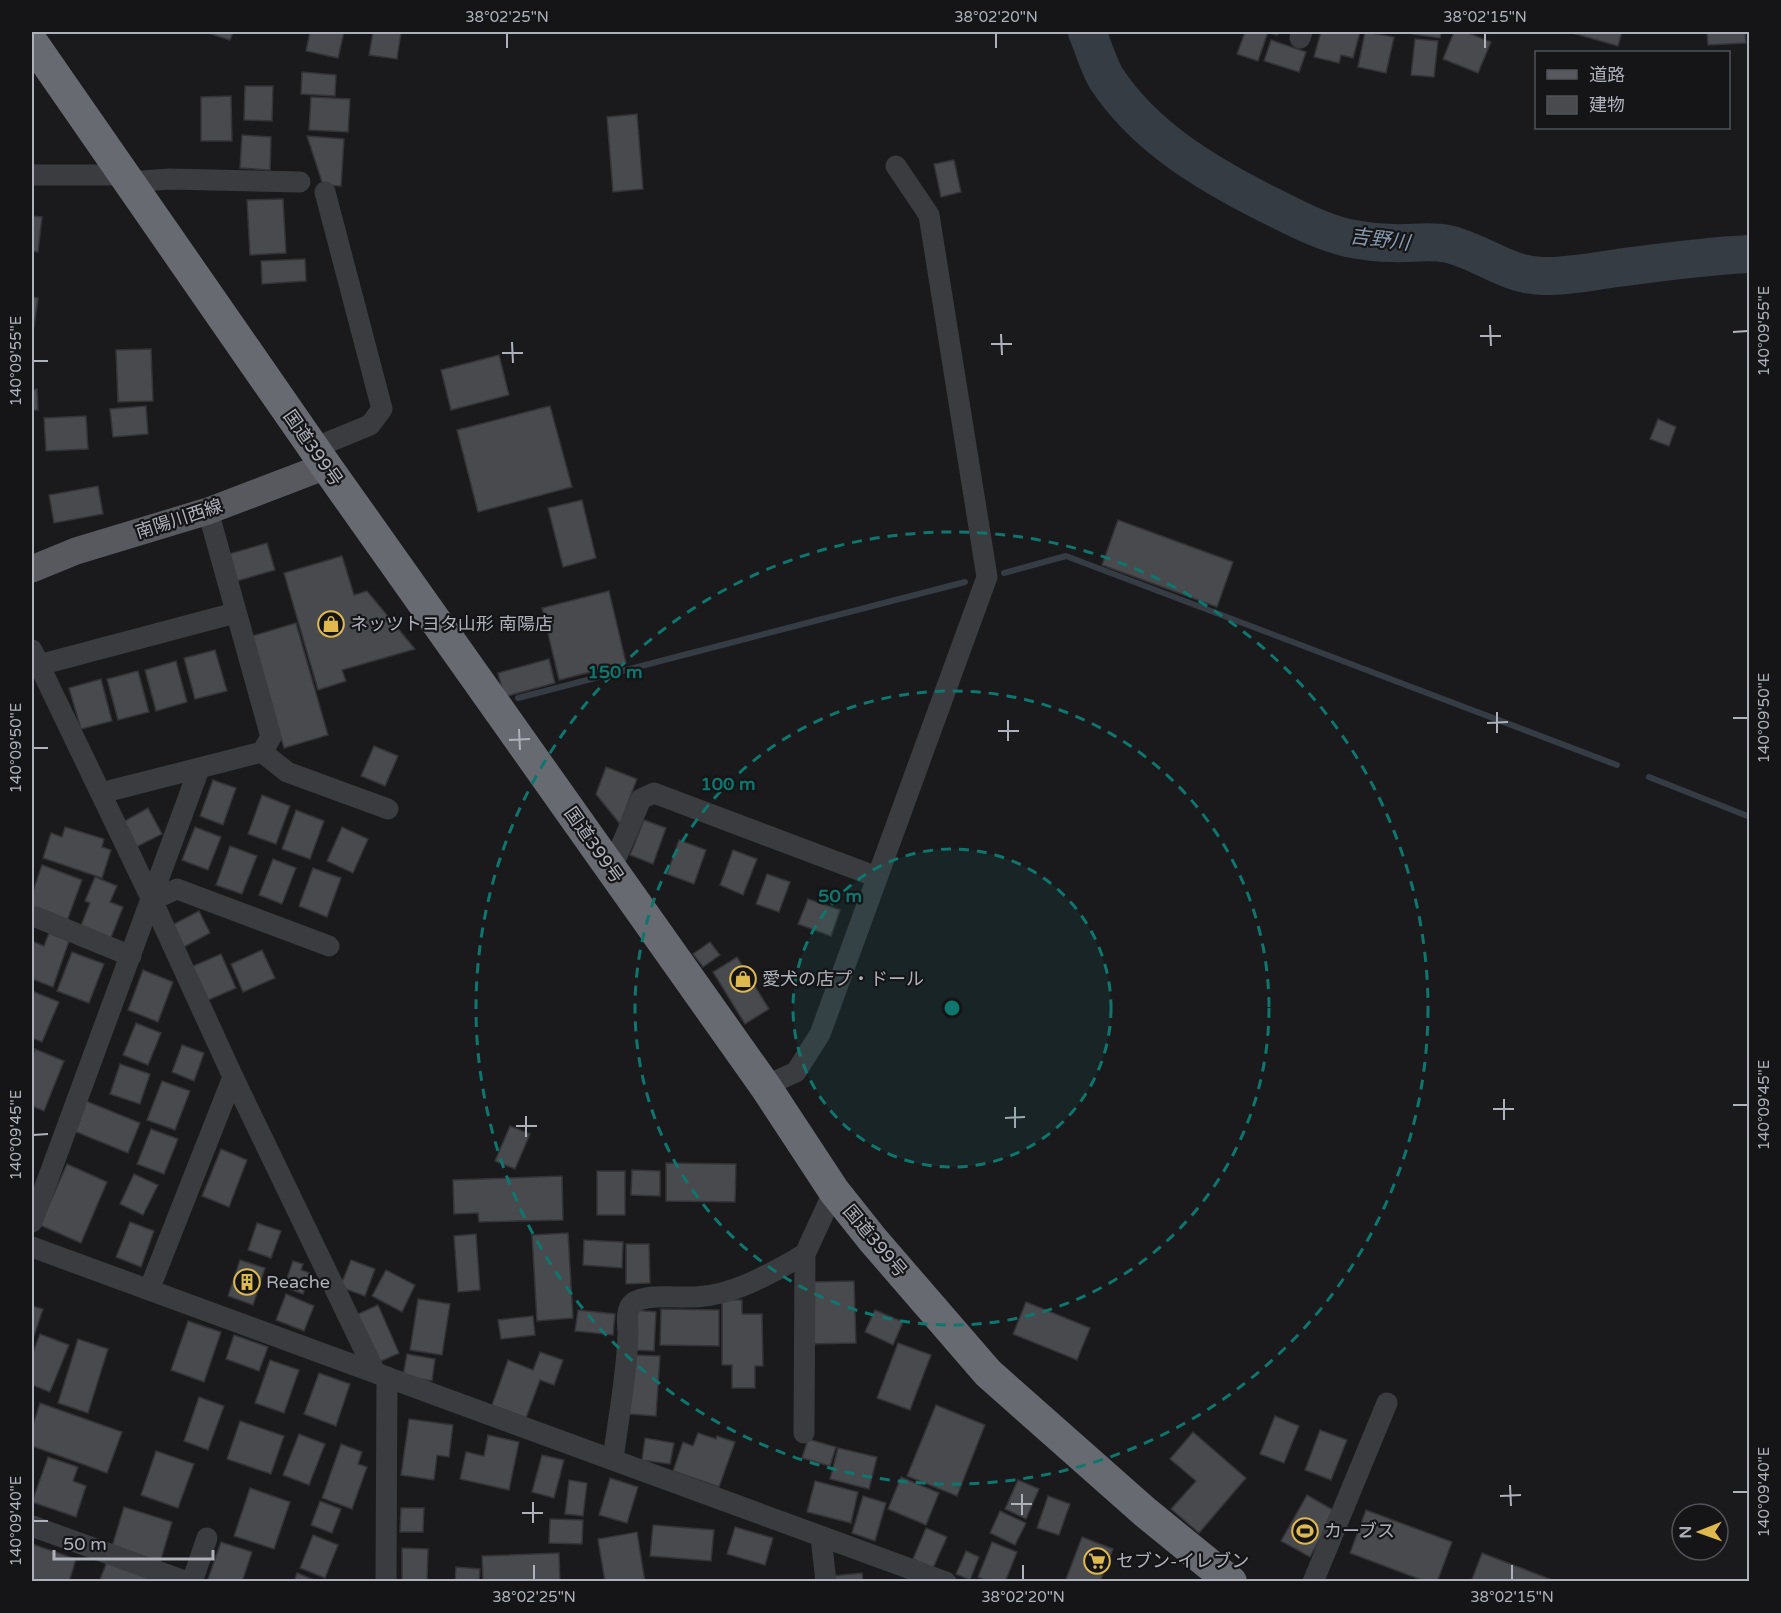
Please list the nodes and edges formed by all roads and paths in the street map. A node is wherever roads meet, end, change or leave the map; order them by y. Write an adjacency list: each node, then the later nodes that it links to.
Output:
1 (32, 42): 4 (highway, 国道399号)
2 (896, 166): 17 (street)
3 (32, 175): 4 (street)
4 (126, 178): 5 (street); 7 (highway, 国道399号)
5 (300, 182)
6 (325, 192): 7 (street)
7 (320, 457): 8 (main road, 南陽川西線); 16 (highway, 国道399号)
8 (208, 511): 9 (main road, 南陽川西線); 10 (street)
9 (32, 569)
10 (236, 613): 11 (street); 12 (street)
11 (35, 657): 14 (street)
12 (262, 752): 13 (street); 15 (street)
13 (199, 769): 14 (street); 18 (street)
14 (100, 793): 18 (street)
15 (388, 809)
16 (611, 870): 17 (street); 23 (highway, 国道399号)
17 (877, 877): 23 (street)
18 (152, 900): 20 (street); 21 (street); 22 (street)
19 (36, 917): 21 (street)
20 (328, 946)
21 (131, 956): 25 (street)
22 (233, 1077): 28 (street); 29 (street)
23 (765, 1086): 24 (highway, 国道399号)
24 (834, 1191): 27 (street); 40 (highway, 国道399号)
25 (32, 1222)
26 (32, 1247): 28 (street)
27 (805, 1254): 31 (street); 32 (street)
28 (149, 1290): 29 (street)
29 (381, 1375): 32 (street); 37 (street)
30 (1387, 1403): 41 (street)
31 (804, 1433)
32 (613, 1460): 34 (street)
33 (32, 1526): 36 (street)
34 (821, 1537): 38 (street); 39 (street)
35 (207, 1538): 36 (street)
36 (190, 1581)
37 (386, 1581)
38 (826, 1581)
39 (946, 1581)
40 (1231, 1581)
41 (1313, 1581)

